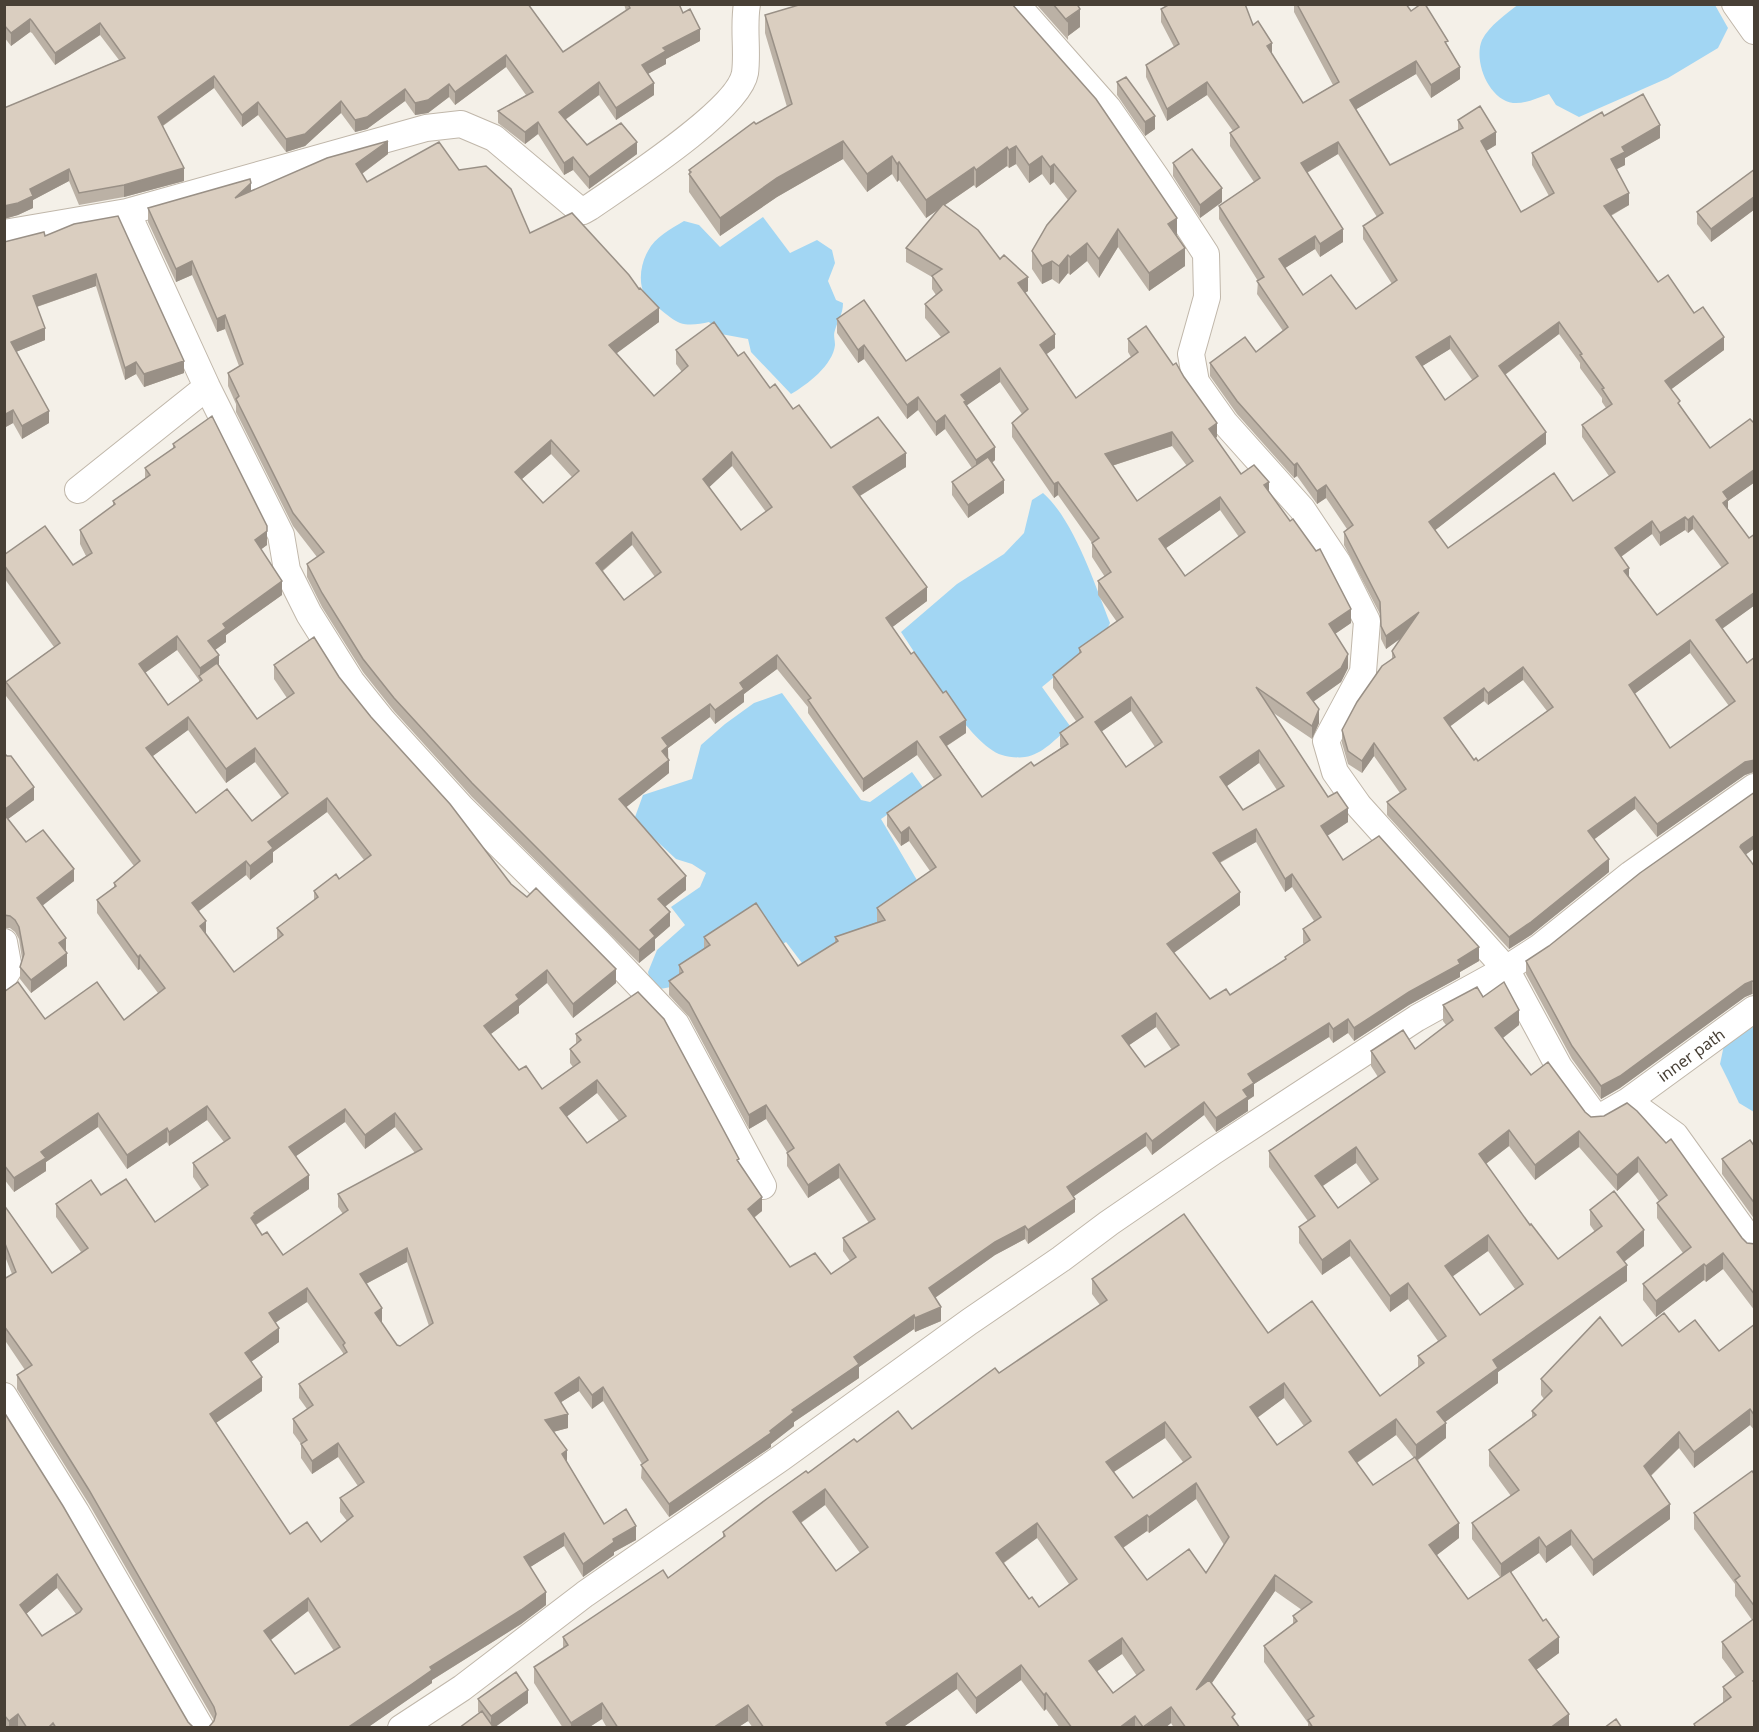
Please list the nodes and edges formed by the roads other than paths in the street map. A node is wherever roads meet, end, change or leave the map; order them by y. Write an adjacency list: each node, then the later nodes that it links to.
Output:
1 (747, 4): 5 (street)
2 (1016, 4): 11 (street)
3 (1735, 4): 4 (street)
4 (1755, 32)
5 (127, 212): 6 (street); 7 (street)
6 (4, 233)
7 (207, 387): 8 (street); 15 (street)
8 (78, 490)
9 (1755, 787): 11 (street)
10 (4, 942): 12 (street)
11 (1506, 969): 14 (street, inner path); 19 (street)
12 (4, 977)
13 (1755, 1009): 14 (street, inner path)
14 (1628, 1101): 16 (street)
15 (763, 1186)
16 (1755, 1245)
17 (4, 1396): 18 (street)
18 (201, 1728)
19 (401, 1728)

